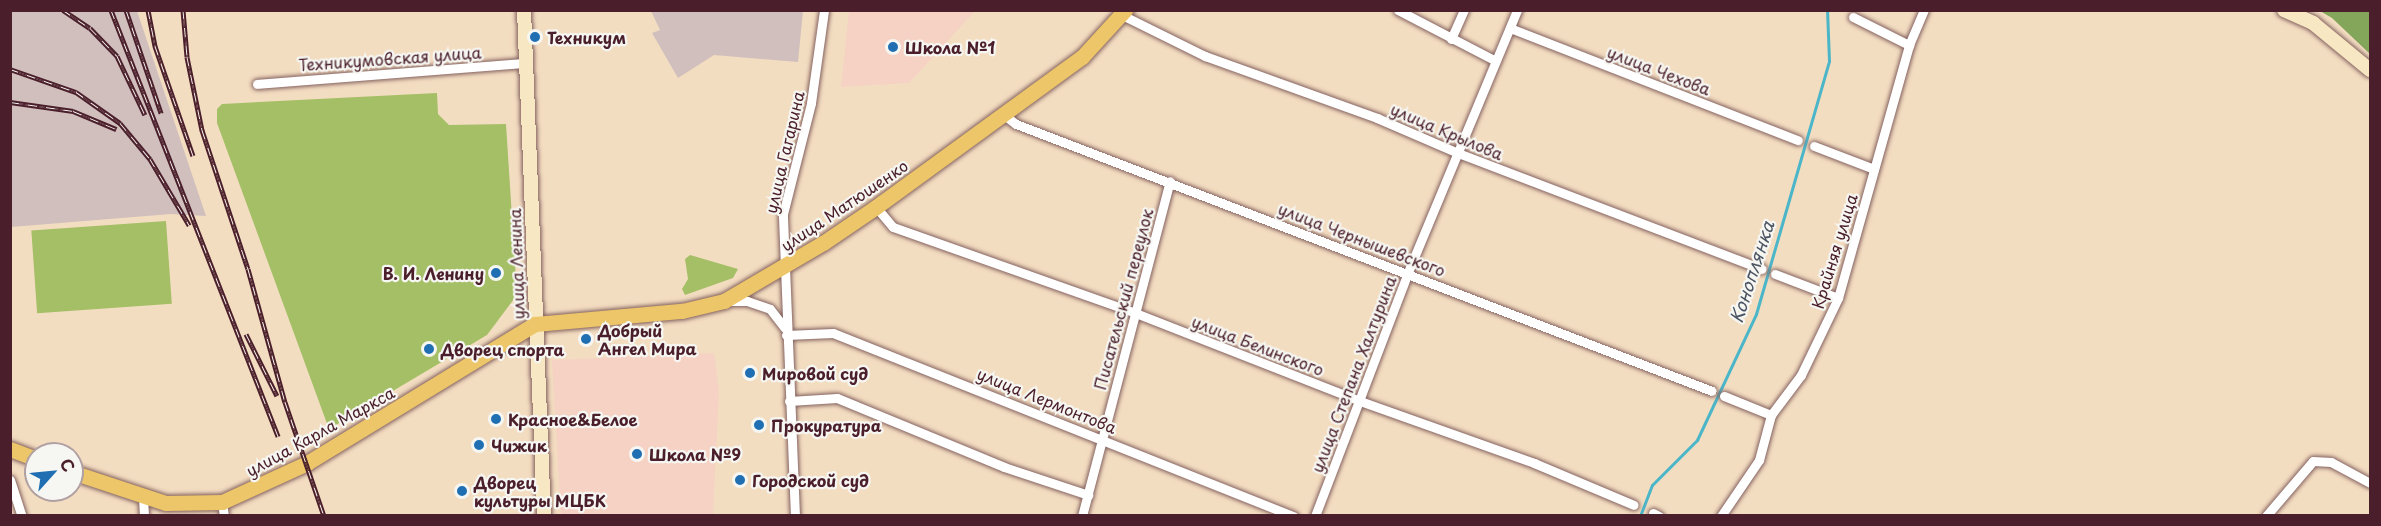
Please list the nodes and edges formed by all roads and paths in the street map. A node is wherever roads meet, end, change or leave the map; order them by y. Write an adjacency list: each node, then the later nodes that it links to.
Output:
1 (524, 10): 14 (main road, улица Ленина)
2 (824, 10): 24 (street, улица Гагарина)
3 (1398, 10): 11 (street)
4 (1464, 10): 11 (street)
5 (1517, 10): 10 (street, улица Степана Халтурина)
6 (1923, 10): 12 (street, Крайняя улица)
7 (2284, 10): 15 (main road)
8 (1124, 13): 17 (main road, улица Матюшенко); 20 (street, улица Крылова)
9 (1852, 17): 12 (street)
10 (1510, 28): 13 (street, улица Степана Халтурина); 18 (street, улица Чехова)
11 (1451, 39): 13 (street)
12 (1909, 45): 21 (street, Крайняя улица)
13 (1496, 61): 20 (street, улица Степана Халтурина)
14 (525, 63): 16 (street, Техникумовская улица); 31 (main road, улица Ленина)
15 (2370, 70)
16 (257, 84)
17 (1002, 114): 22 (street, улица Чернышевского); 23 (main road, улица Матюшенко)
18 (1798, 140)
19 (1814, 146): 21 (street)
20 (1458, 153): 25 (street, улица Крылова); 26 (street, улица Степана Халтурина)
21 (1874, 169): 28 (street, Крайняя улица)
22 (1170, 182): 26 (street, улица Чернышевского); 30 (street, Писательский переулок)
23 (876, 207): 24 (main road, улица Матюшенко); 30 (street, улица Белинского)
24 (784, 267): 29 (main road, улица Матюшенко); 32 (street, улица Гагарина)
25 (1762, 270)
26 (1408, 272): 33 (street, улица Чернышевского); 36 (street, улица Степана Халтурина)
27 (1775, 274): 28 (street)
28 (1838, 298): 37 (street, Крайняя улица)
29 (724, 301): 31 (main road, улица Матюшенко); 32 (street)
30 (1133, 312): 36 (street, улица Белинского); 38 (street, Писательский переулок)
31 (535, 324): 45 (main road, улица Карла Маркса); 48 (main road, улица Ленина)
32 (785, 332): 35 (street, улица Гагарина); 38 (street, улица Лермонтова)
33 (1712, 392)
34 (1724, 396): 37 (street)
35 (789, 401): 42 (street); 49 (street, улица Гагарина)
36 (1360, 401): 44 (street, улица Белинского); 52 (street, улица Степана Халтурина)
37 (1771, 415): 53 (street, Крайняя улица)
38 (1103, 438): 42 (street, Писательский переулок); 51 (street, улица Лермонтова)
39 (84, 476): 43 (main road, улица Карла Маркса)
40 (10, 480): 46 (street)
41 (2370, 483): 54 (street)
42 (1088, 495): 50 (street, Писательский переулок)
43 (144, 496): 45 (main road, улица Карла Маркса); 47 (street)
44 (1634, 505)
45 (223, 509)
46 (22, 516)
47 (144, 516)
48 (544, 516)
49 (795, 516)
50 (1082, 516)
51 (1294, 516)
52 (1315, 516)
53 (1721, 516)
54 (2266, 516)

